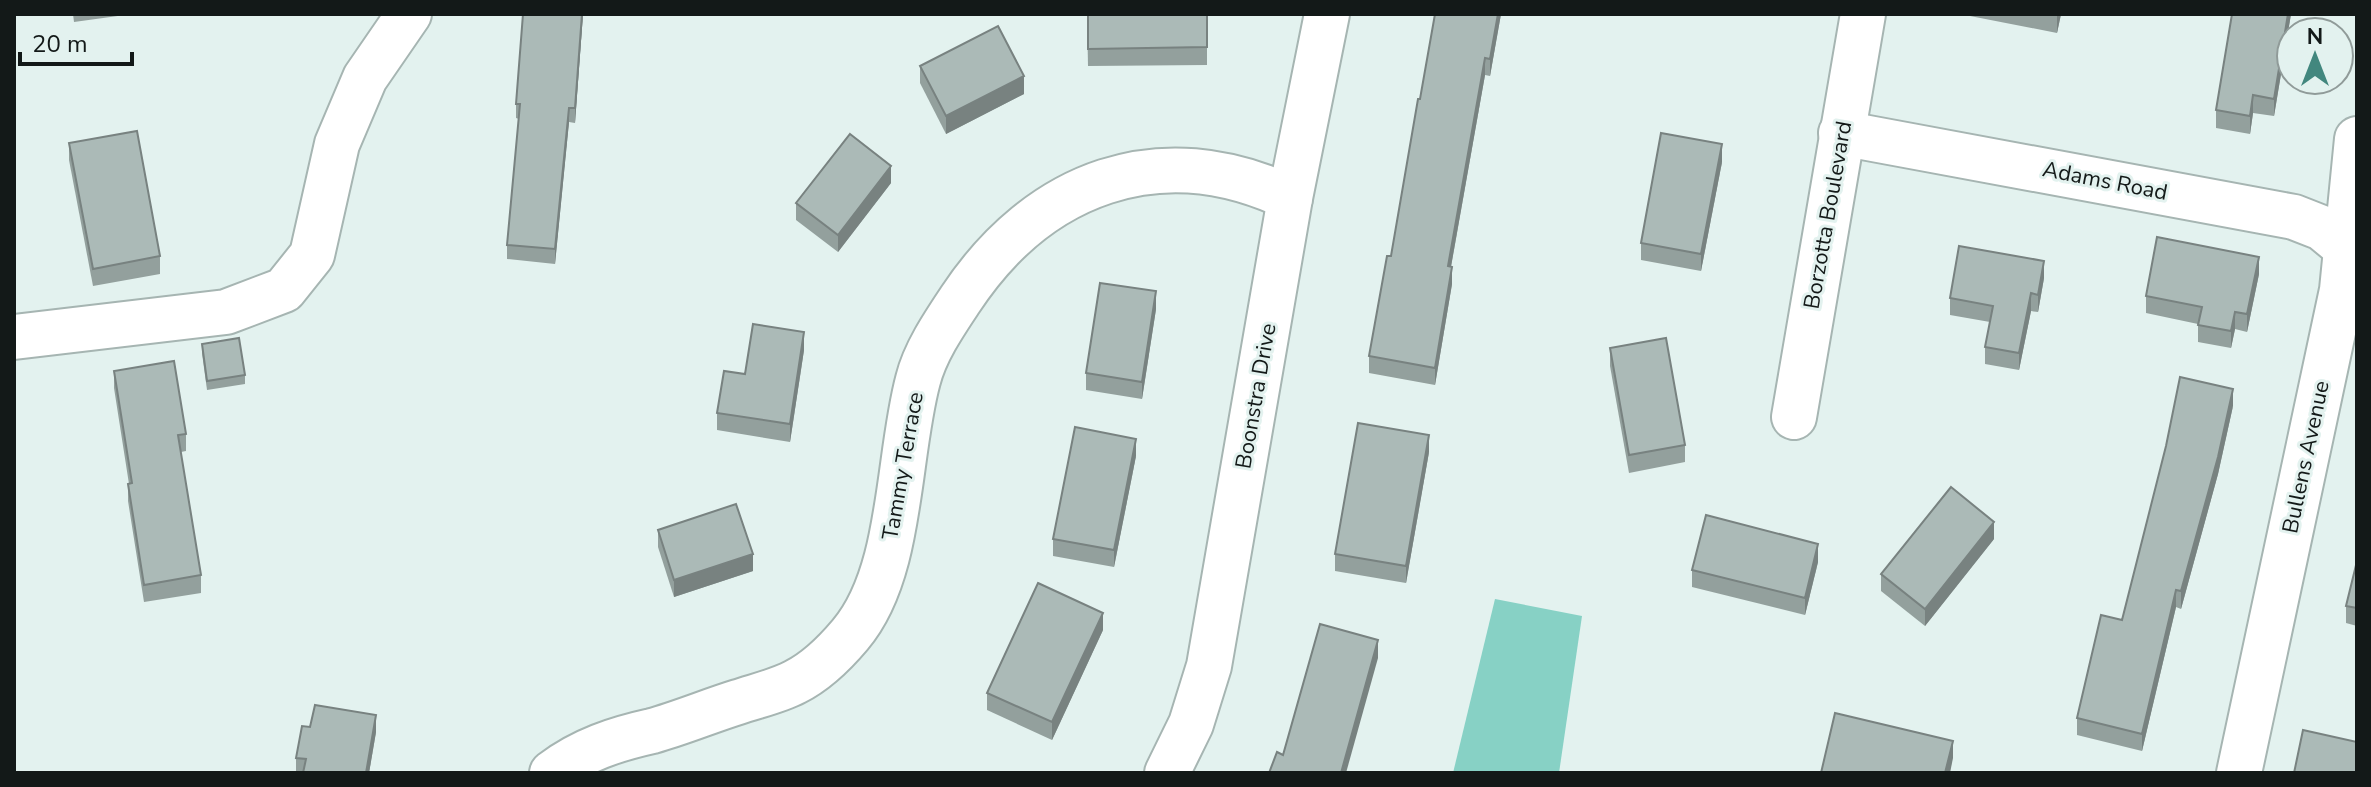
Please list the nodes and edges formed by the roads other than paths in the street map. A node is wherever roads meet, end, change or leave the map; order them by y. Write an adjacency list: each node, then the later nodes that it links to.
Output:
1 (409, 14): 8 (street)
2 (1327, 14): 6 (street, Boonstra Drive)
3 (1863, 14): 4 (street, Borzotta Boulevard)
4 (1841, 133): 7 (street, Adams Road); 9 (street, Borzotta Boulevard)
5 (2357, 139): 7 (street, Bullens Avenue)
6 (1290, 198): 10 (street, Tammy Terrace); 11 (street, Boonstra Drive)
7 (2351, 251): 12 (street, Bullens Avenue)
8 (14, 337)
9 (1794, 417)
10 (552, 773)
11 (1167, 773)
12 (2239, 773)

